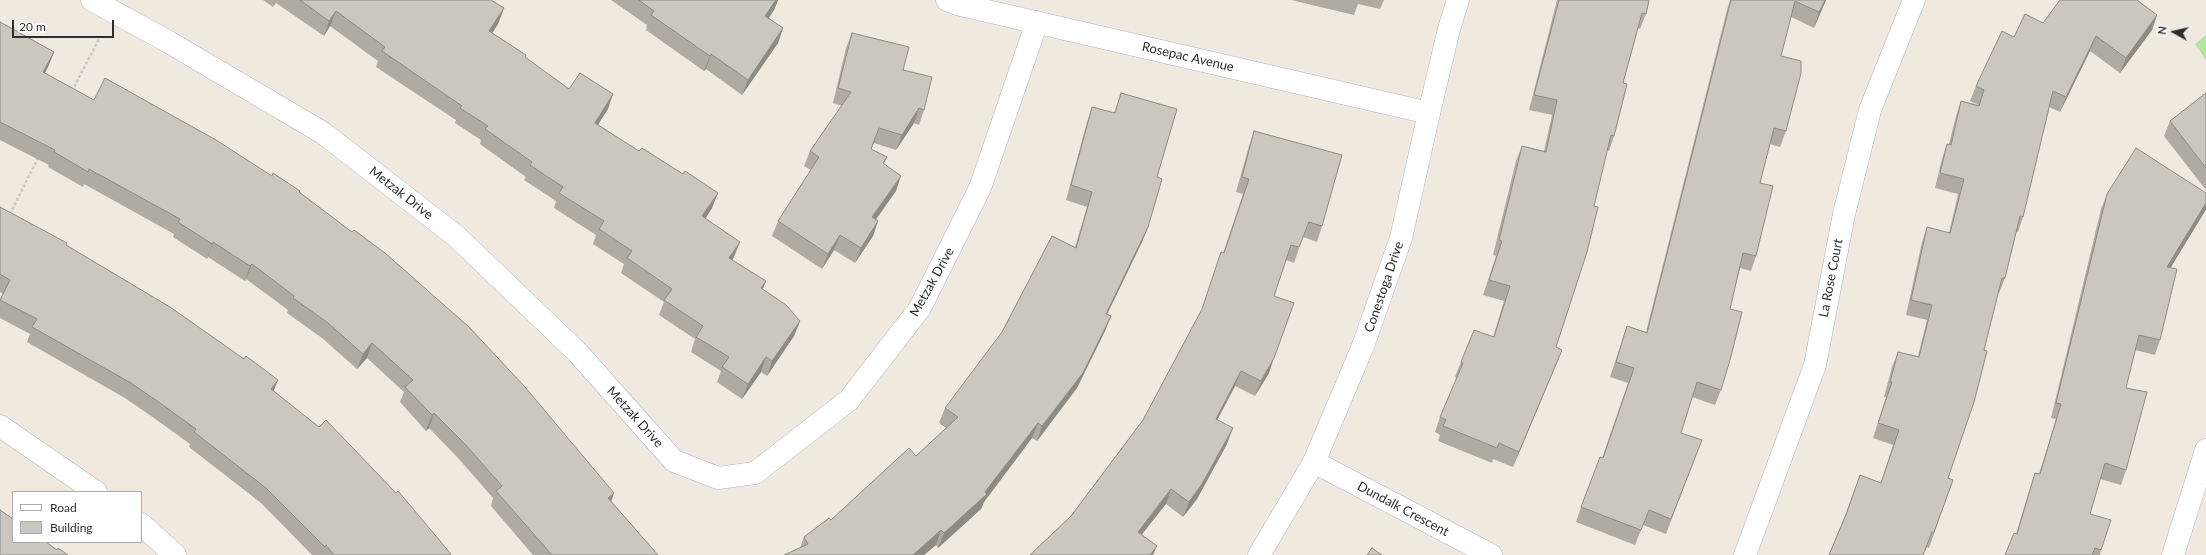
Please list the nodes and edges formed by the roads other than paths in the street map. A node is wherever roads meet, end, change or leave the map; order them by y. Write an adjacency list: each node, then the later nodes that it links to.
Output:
1 (92, 0): 5 (street, Metzak Drive)
2 (947, 0): 5 (street, Rosepac Avenue)
3 (1458, 0): 6 (street, Conestoga Drive)
4 (1914, 0): 15 (street, La Rose Court)
5 (1037, 22): 6 (street, Rosepac Avenue)
6 (1429, 113): 9 (street, Conestoga Drive)
7 (0, 426): 10 (street)
8 (2206, 450): 16 (street)
9 (1314, 462): 13 (street, Conestoga Drive); 14 (street, Dundalk Crescent)
10 (95, 491)
11 (142, 525): 12 (street)
12 (175, 555)
13 (1259, 555)
14 (1491, 555)
15 (1745, 555)
16 (2173, 555)

